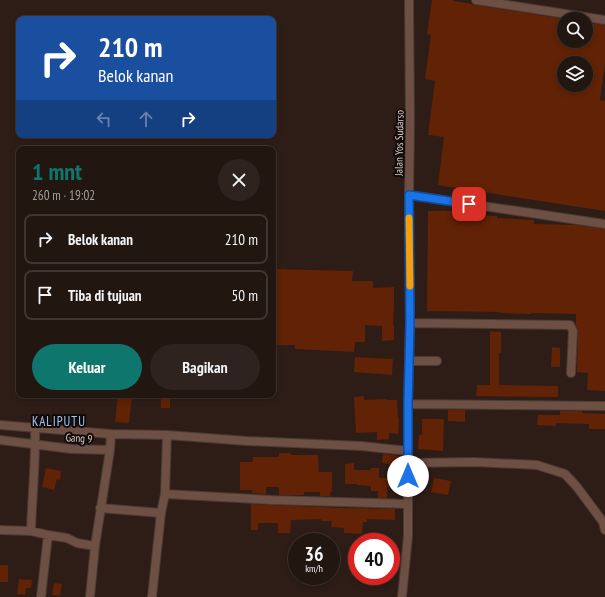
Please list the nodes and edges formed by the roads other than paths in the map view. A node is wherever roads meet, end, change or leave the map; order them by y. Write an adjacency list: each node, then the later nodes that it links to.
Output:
1 (409, 0): 4 (street, Jalan Yos Sudarso)
2 (476, 0): 3 (street)
3 (605, 20)
4 (409, 195): 5 (street); 6 (street, Jalan Yos Sudarso)
5 (605, 224)
6 (410, 323): 7 (street, Jalan Yos Sudarso); 9 (street)
7 (409, 361): 8 (street); 10 (street, Jalan Yos Sudarso)
8 (437, 361)
9 (571, 374)
10 (408, 404): 11 (street); 19 (street, Jalan Yos Sudarso)
11 (605, 406)
12 (0, 425): 13 (street)
13 (35, 428): 14 (street); 17 (street)
14 (111, 434): 15 (street); 18 (street)
15 (167, 435): 19 (street); 21 (street)
16 (0, 440): 17 (street, Gang 9)
17 (35, 445): 18 (street, Gang 9); 26 (street)
18 (110, 450): 23 (street)
19 (408, 451): 20 (street, Jalan Yos Sudarso)
20 (408, 463): 22 (street, Jalan Yos Sudarso); 27 (street)
21 (165, 494): 22 (street); 24 (street)
22 (408, 504): 33 (street, Jalan Yos Sudarso)
23 (100, 508): 24 (street); 29 (street)
24 (161, 513): 32 (street)
25 (0, 530): 26 (street)
26 (31, 530): 28 (street)
27 (605, 530)
28 (48, 535): 29 (street); 30 (street)
29 (95, 546): 31 (street)
30 (42, 597)
31 (90, 597)
32 (152, 597)
33 (402, 597)

